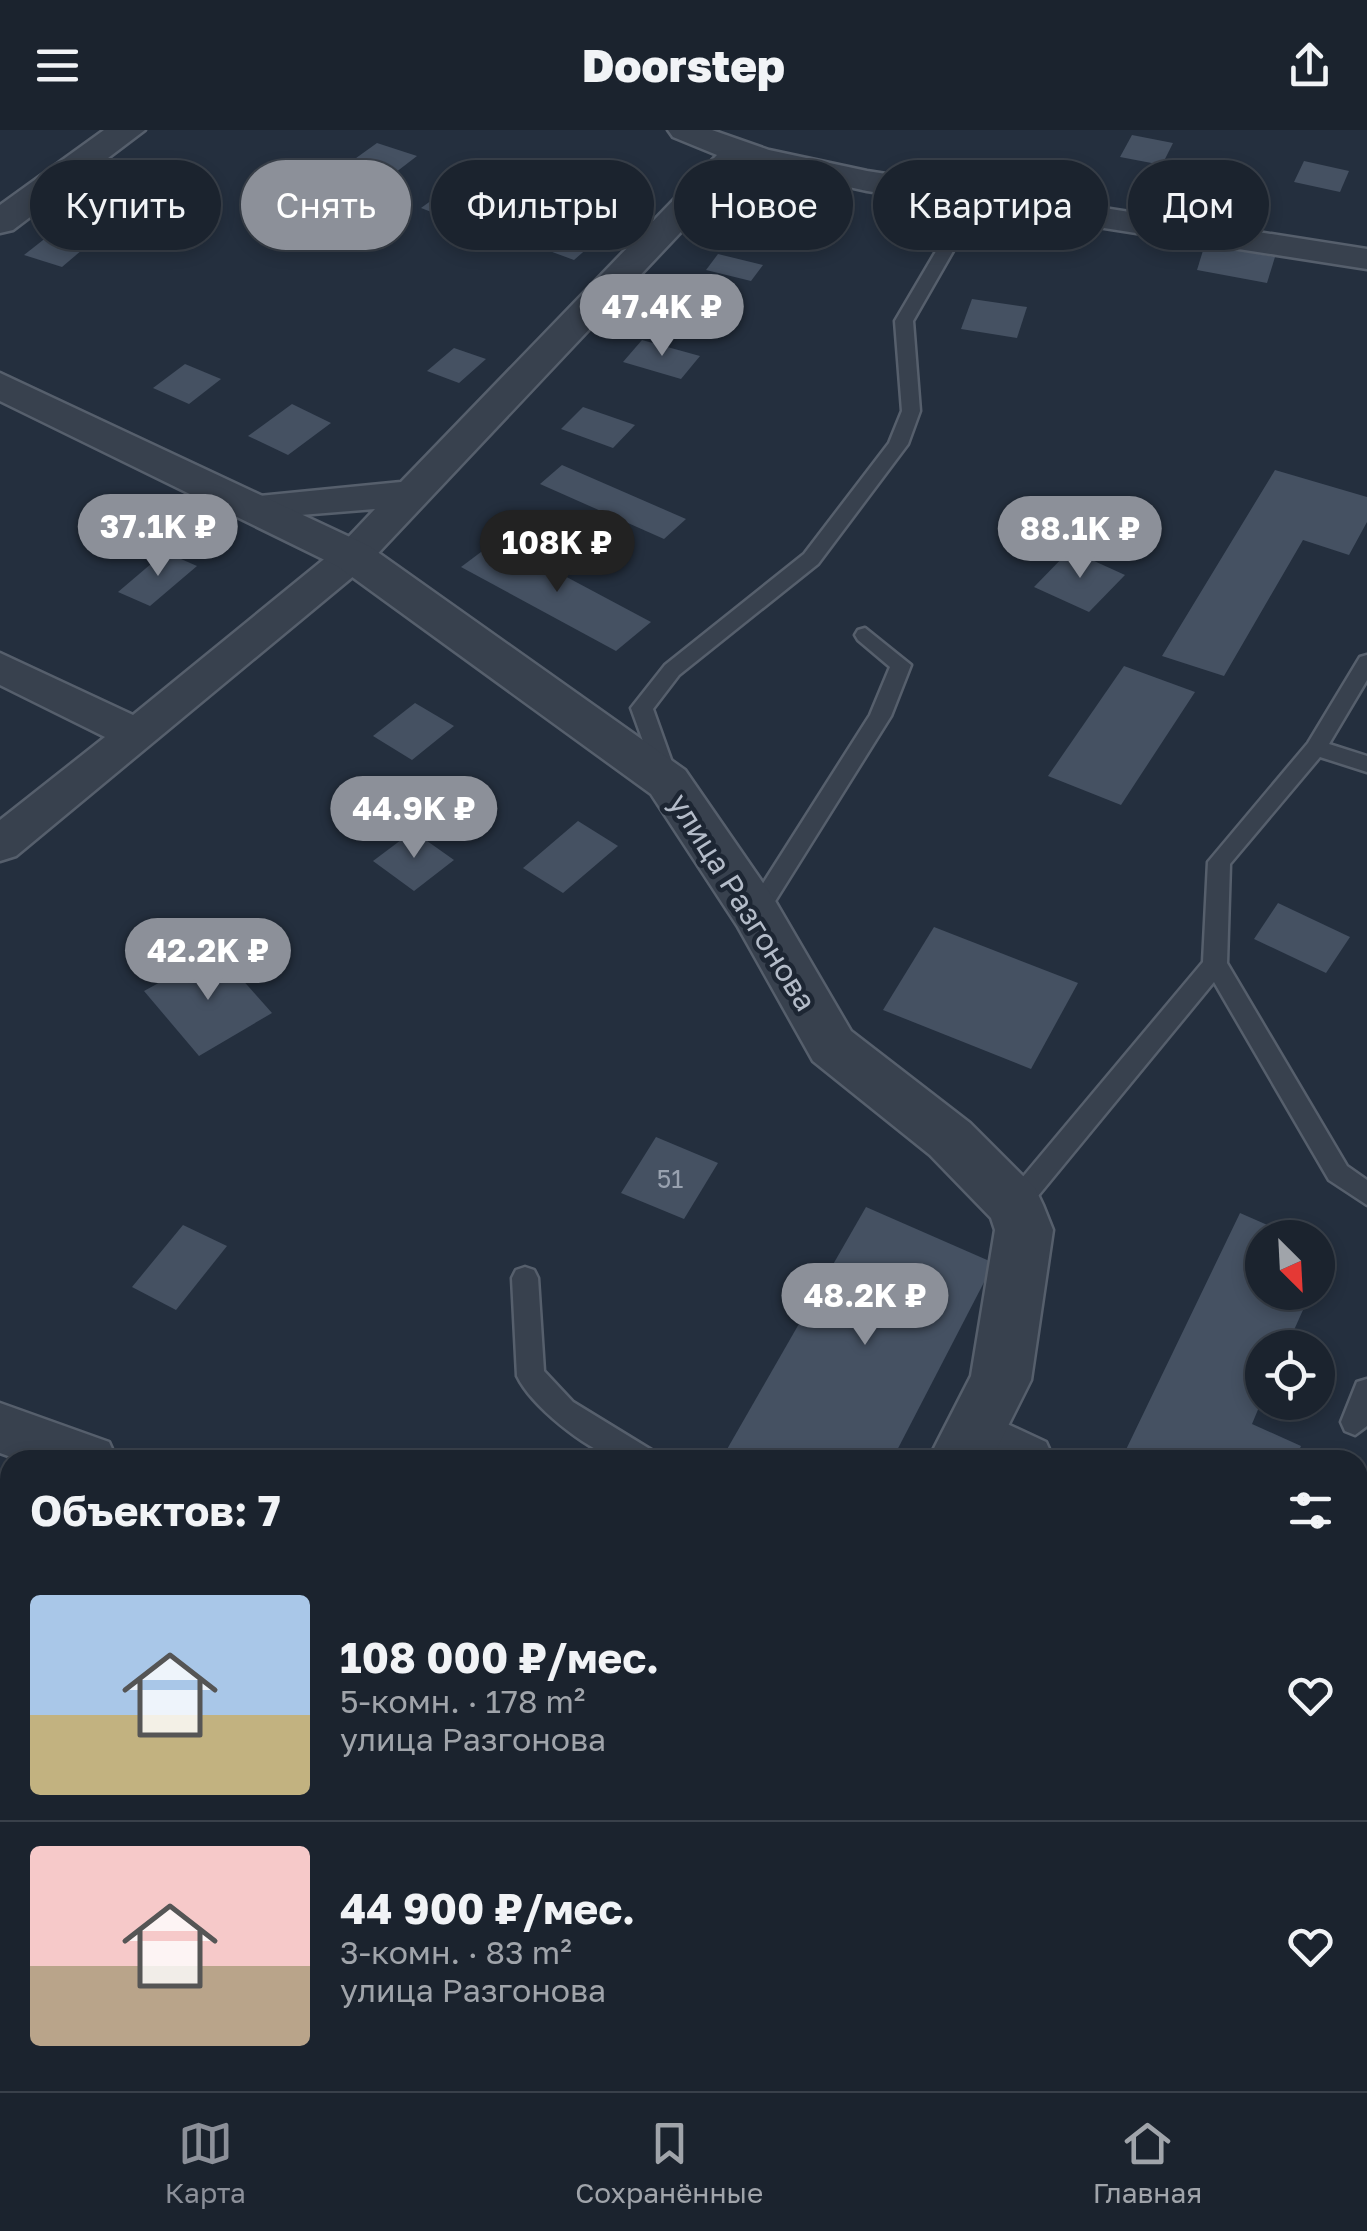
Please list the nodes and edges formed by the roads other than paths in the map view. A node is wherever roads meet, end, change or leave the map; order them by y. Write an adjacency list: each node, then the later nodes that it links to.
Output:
1 (127, 130): 6 (street)
2 (684, 130): 3 (street)
3 (736, 154): 4 (street); 10 (street)
4 (873, 184)
5 (1108, 218): 8 (street)
6 (0, 222)
7 (945, 250): 19 (lane)
8 (1367, 258)
9 (0, 385): 11 (street, улица Разгонова)
10 (410, 494): 11 (street); 12 (street)
11 (252, 507): 12 (street, улица Разгонова)
12 (353, 556): 16 (street); 19 (street, улица Разгонова)
13 (866, 635): 21 (lane)
14 (1367, 662): 17 (lane)
15 (0, 667): 16 (street)
16 (137, 735): 20 (street)
17 (1316, 748): 18 (lane); 22 (lane)
18 (1367, 764)
19 (668, 782): 21 (street, улица Разгонова)
20 (0, 844)
21 (756, 913): 24 (street, улица Разгонова)
22 (1215, 964): 23 (lane); 24 (lane)
23 (1367, 1194)
24 (1015, 1205): 29 (street)
25 (525, 1278): 31 (lane)
26 (1367, 1391): 27 (lane)
27 (1355, 1422)
28 (0, 1428): 30 (street)
29 (967, 1447)
30 (60, 1450)
31 (627, 1450)

